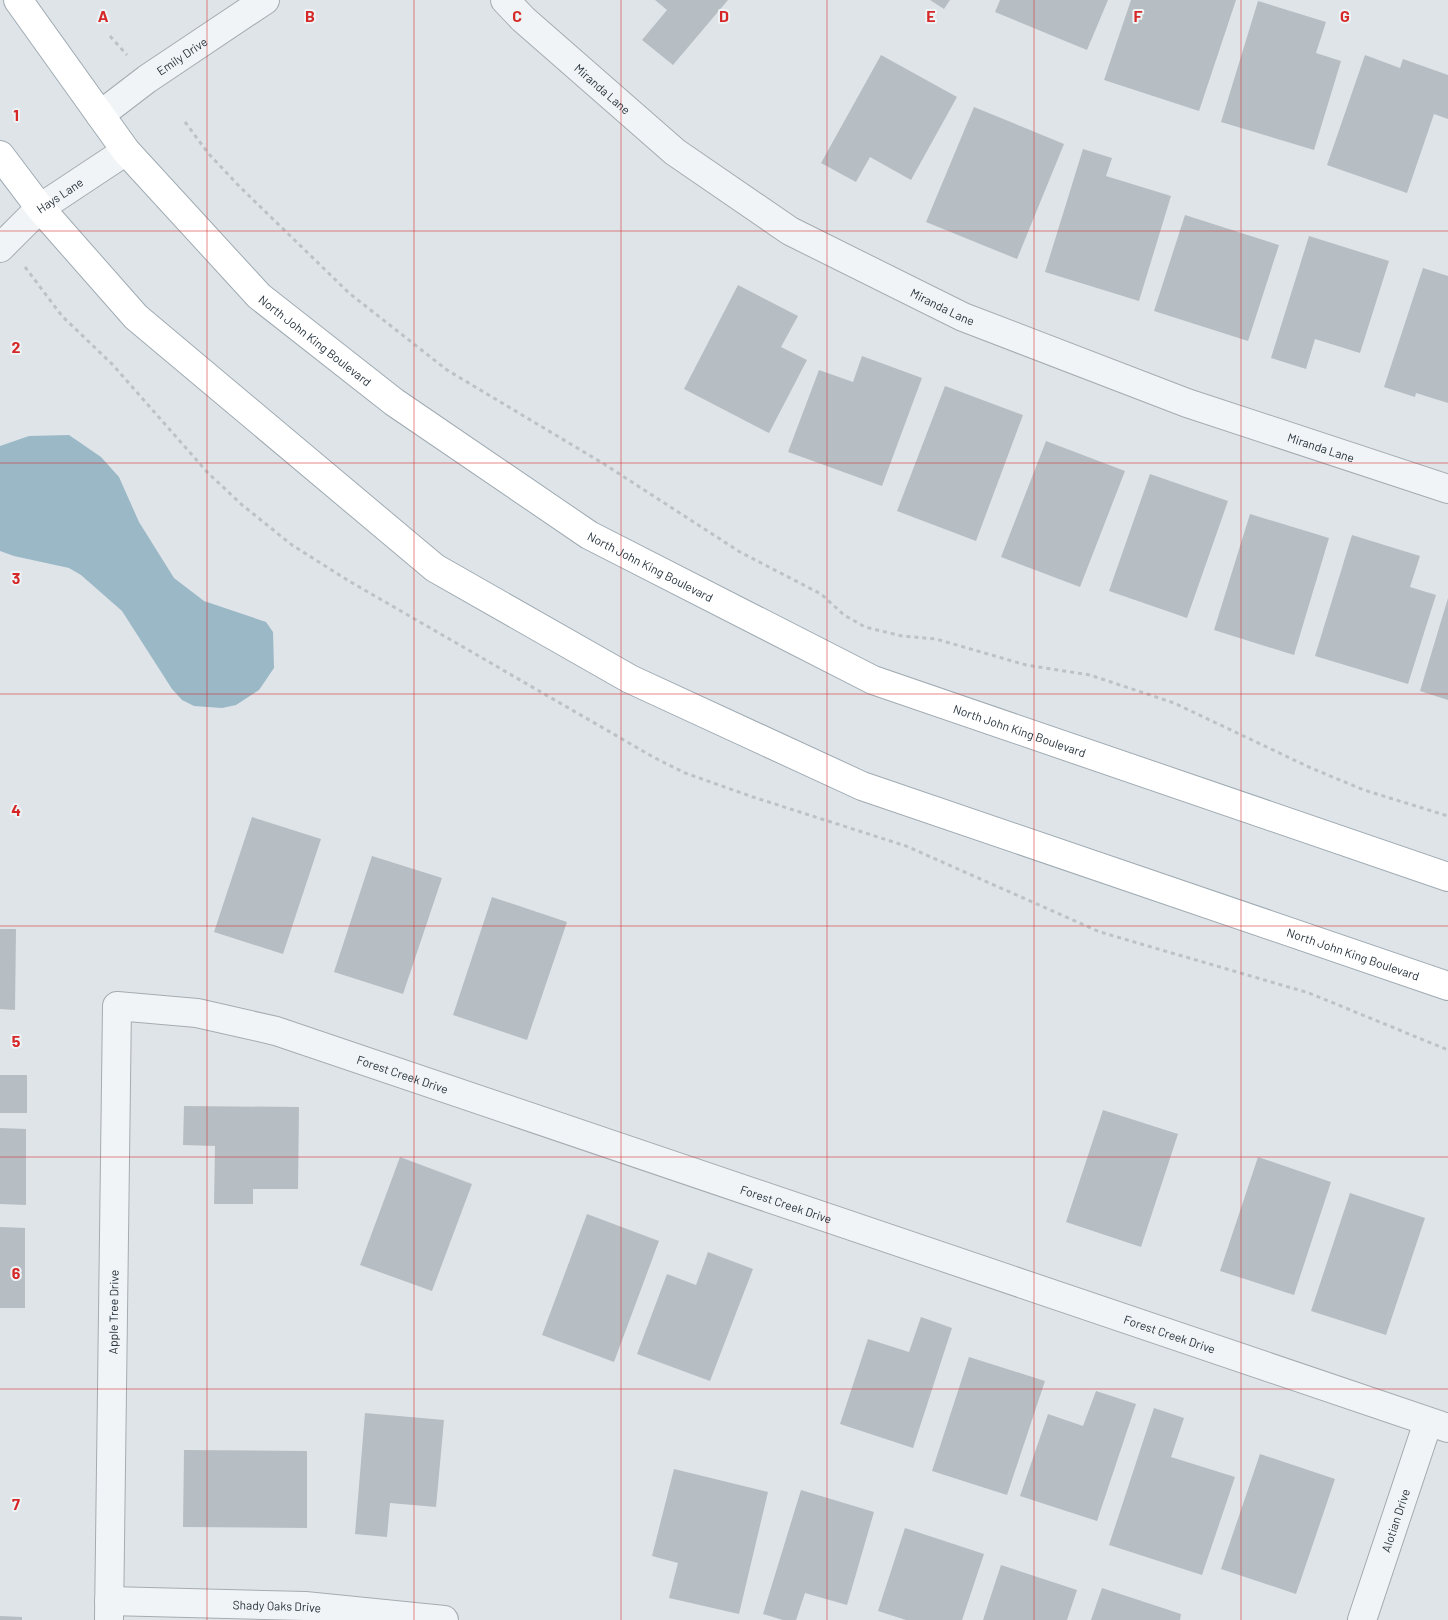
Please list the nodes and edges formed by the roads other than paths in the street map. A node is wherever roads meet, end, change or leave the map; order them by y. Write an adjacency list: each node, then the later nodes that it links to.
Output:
1 (18, 0): 4 (main road, North John King Boulevard)
2 (265, 0): 4 (street, Emily Drive)
3 (505, 0): 9 (street, Miranda Lane)
4 (100, 115): 5 (main road, North John King Boulevard)
5 (126, 151): 7 (street, Hays Lane); 10 (main road, North John King Boulevard)
6 (0, 155): 7 (main road, North John King Boulevard)
7 (40, 208): 8 (street, Hays Lane); 11 (main road, North John King Boulevard)
8 (0, 248)
9 (1448, 489)
10 (1448, 877)
11 (1448, 986)
12 (117, 1006): 13 (street, Forest Creek Drive); 14 (street, Apple Tree Drive)
13 (1438, 1425): 16 (street, Alotian Drive)
14 (109, 1610): 15 (street, Shady Oaks Drive)
15 (444, 1620)
16 (1362, 1620)

